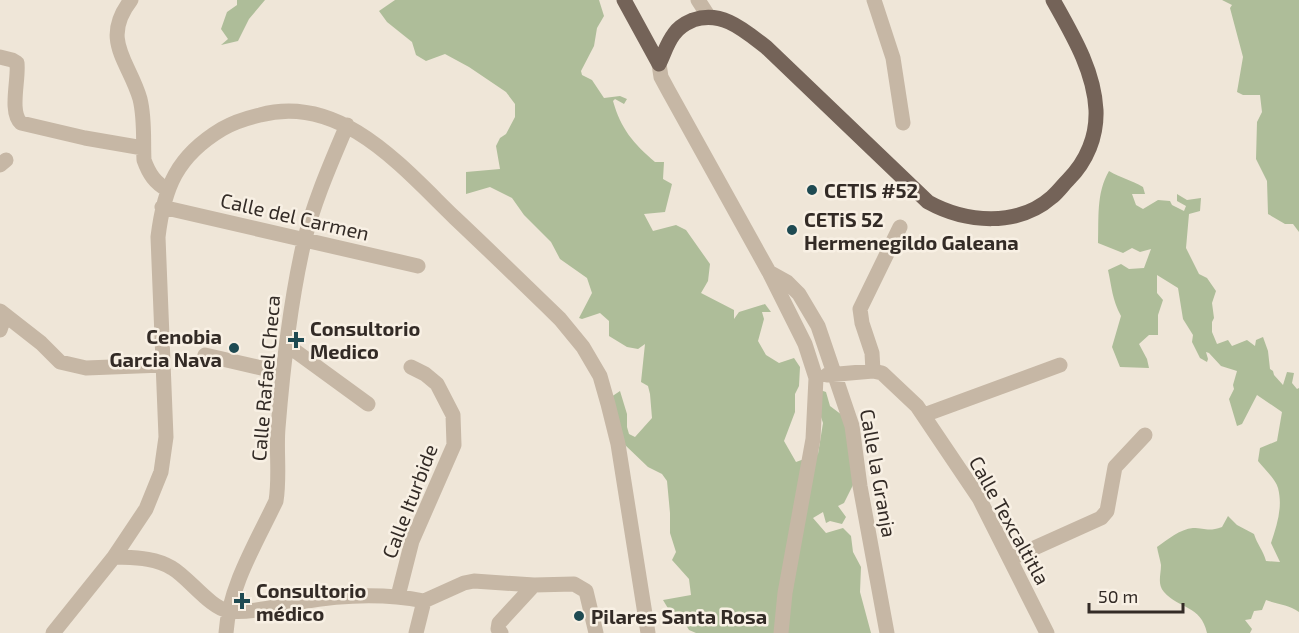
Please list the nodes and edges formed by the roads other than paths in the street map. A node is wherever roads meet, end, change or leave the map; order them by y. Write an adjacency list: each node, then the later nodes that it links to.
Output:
1 (131, 0): 11 (street)
2 (624, 0): 8 (main road)
3 (698, 0): 6 (street)
4 (874, 0): 9 (street)
5 (1053, 0): 6 (main road)
6 (709, 17): 8 (main road)
7 (0, 57): 11 (street)
8 (659, 64): 17 (street)
9 (903, 123)
10 (347, 125): 12 (street); 15 (street, Calle Rafael Checa); 43 (street)
11 (143, 148): 12 (street)
12 (168, 190): 13 (street)
13 (162, 207): 15 (street, Calle del Carmen); 22 (street)
14 (900, 227): 25 (street)
15 (304, 240): 16 (street, Calle del Carmen); 20 (street, Calle Rafael Checa)
16 (418, 266)
17 (770, 272): 27 (street, Calle la Granja); 28 (street)
18 (3, 313): 19 (street); 22 (street)
19 (0, 330)
20 (287, 345): 26 (street, Calle Rafael Checa); 29 (street)
21 (205, 355): 26 (street)
22 (163, 365): 32 (street)
23 (1060, 365): 30 (street)
24 (411, 367): 35 (street, Calle Iturbide)
25 (873, 371): 27 (street); 30 (street, Calle Texcaltitla)
26 (284, 373): 37 (street, Calle Rafael Checa)
27 (835, 373): 28 (street); 45 (street, Calle la Granja)
28 (816, 378): 44 (street)
29 (368, 404)
30 (924, 415): 33 (street, Calle Texcaltitla)
31 (1145, 435): 33 (street)
32 (114, 557): 37 (street); 39 (street)
33 (1010, 559): 46 (street, Calle Texcaltitla)
34 (534, 585): 36 (street); 38 (street); 42 (street)
35 (398, 596): 36 (street); 37 (street)
36 (424, 601): 41 (street)
37 (227, 612): 40 (street, Calle Rafael Checa)
38 (499, 629)
39 (53, 633)
40 (226, 633)
41 (416, 633)
42 (596, 633)
43 (648, 633)
44 (781, 633)
45 (887, 633)
46 (1047, 633)

